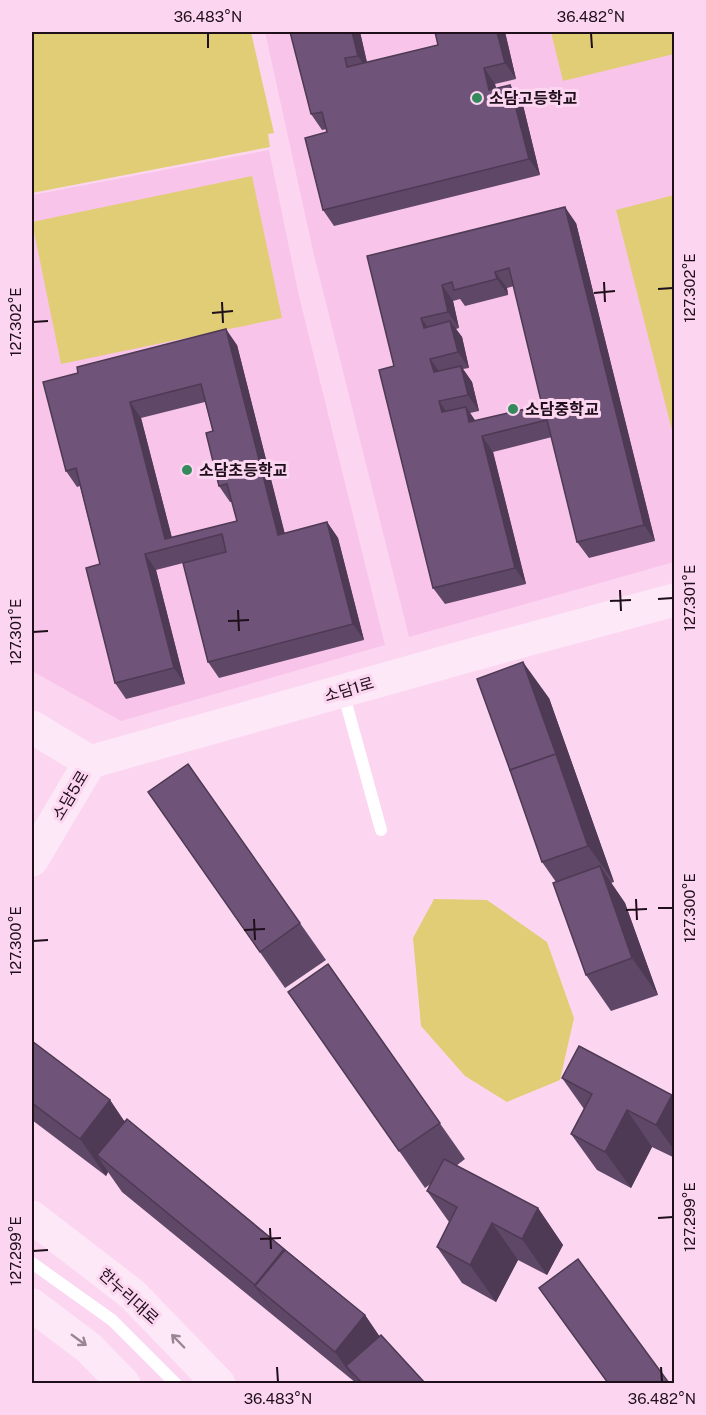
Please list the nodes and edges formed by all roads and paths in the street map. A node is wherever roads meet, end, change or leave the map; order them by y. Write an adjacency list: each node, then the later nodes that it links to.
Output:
1 (675, 600): 2 (street, 소담1로)
2 (342, 691): 4 (street, 소담1로); 5 (lane)
3 (32, 727): 4 (street)
4 (90, 762): 6 (street, 소담5로)
5 (381, 830)
6 (32, 860)
7 (32, 1217): 12 (street, 한누리대로, one-way to 7)
8 (32, 1263): 11 (lane)
9 (32, 1305): 10 (street, one-way to 10)
10 (124, 1383)
11 (176, 1383)
12 (219, 1383)

